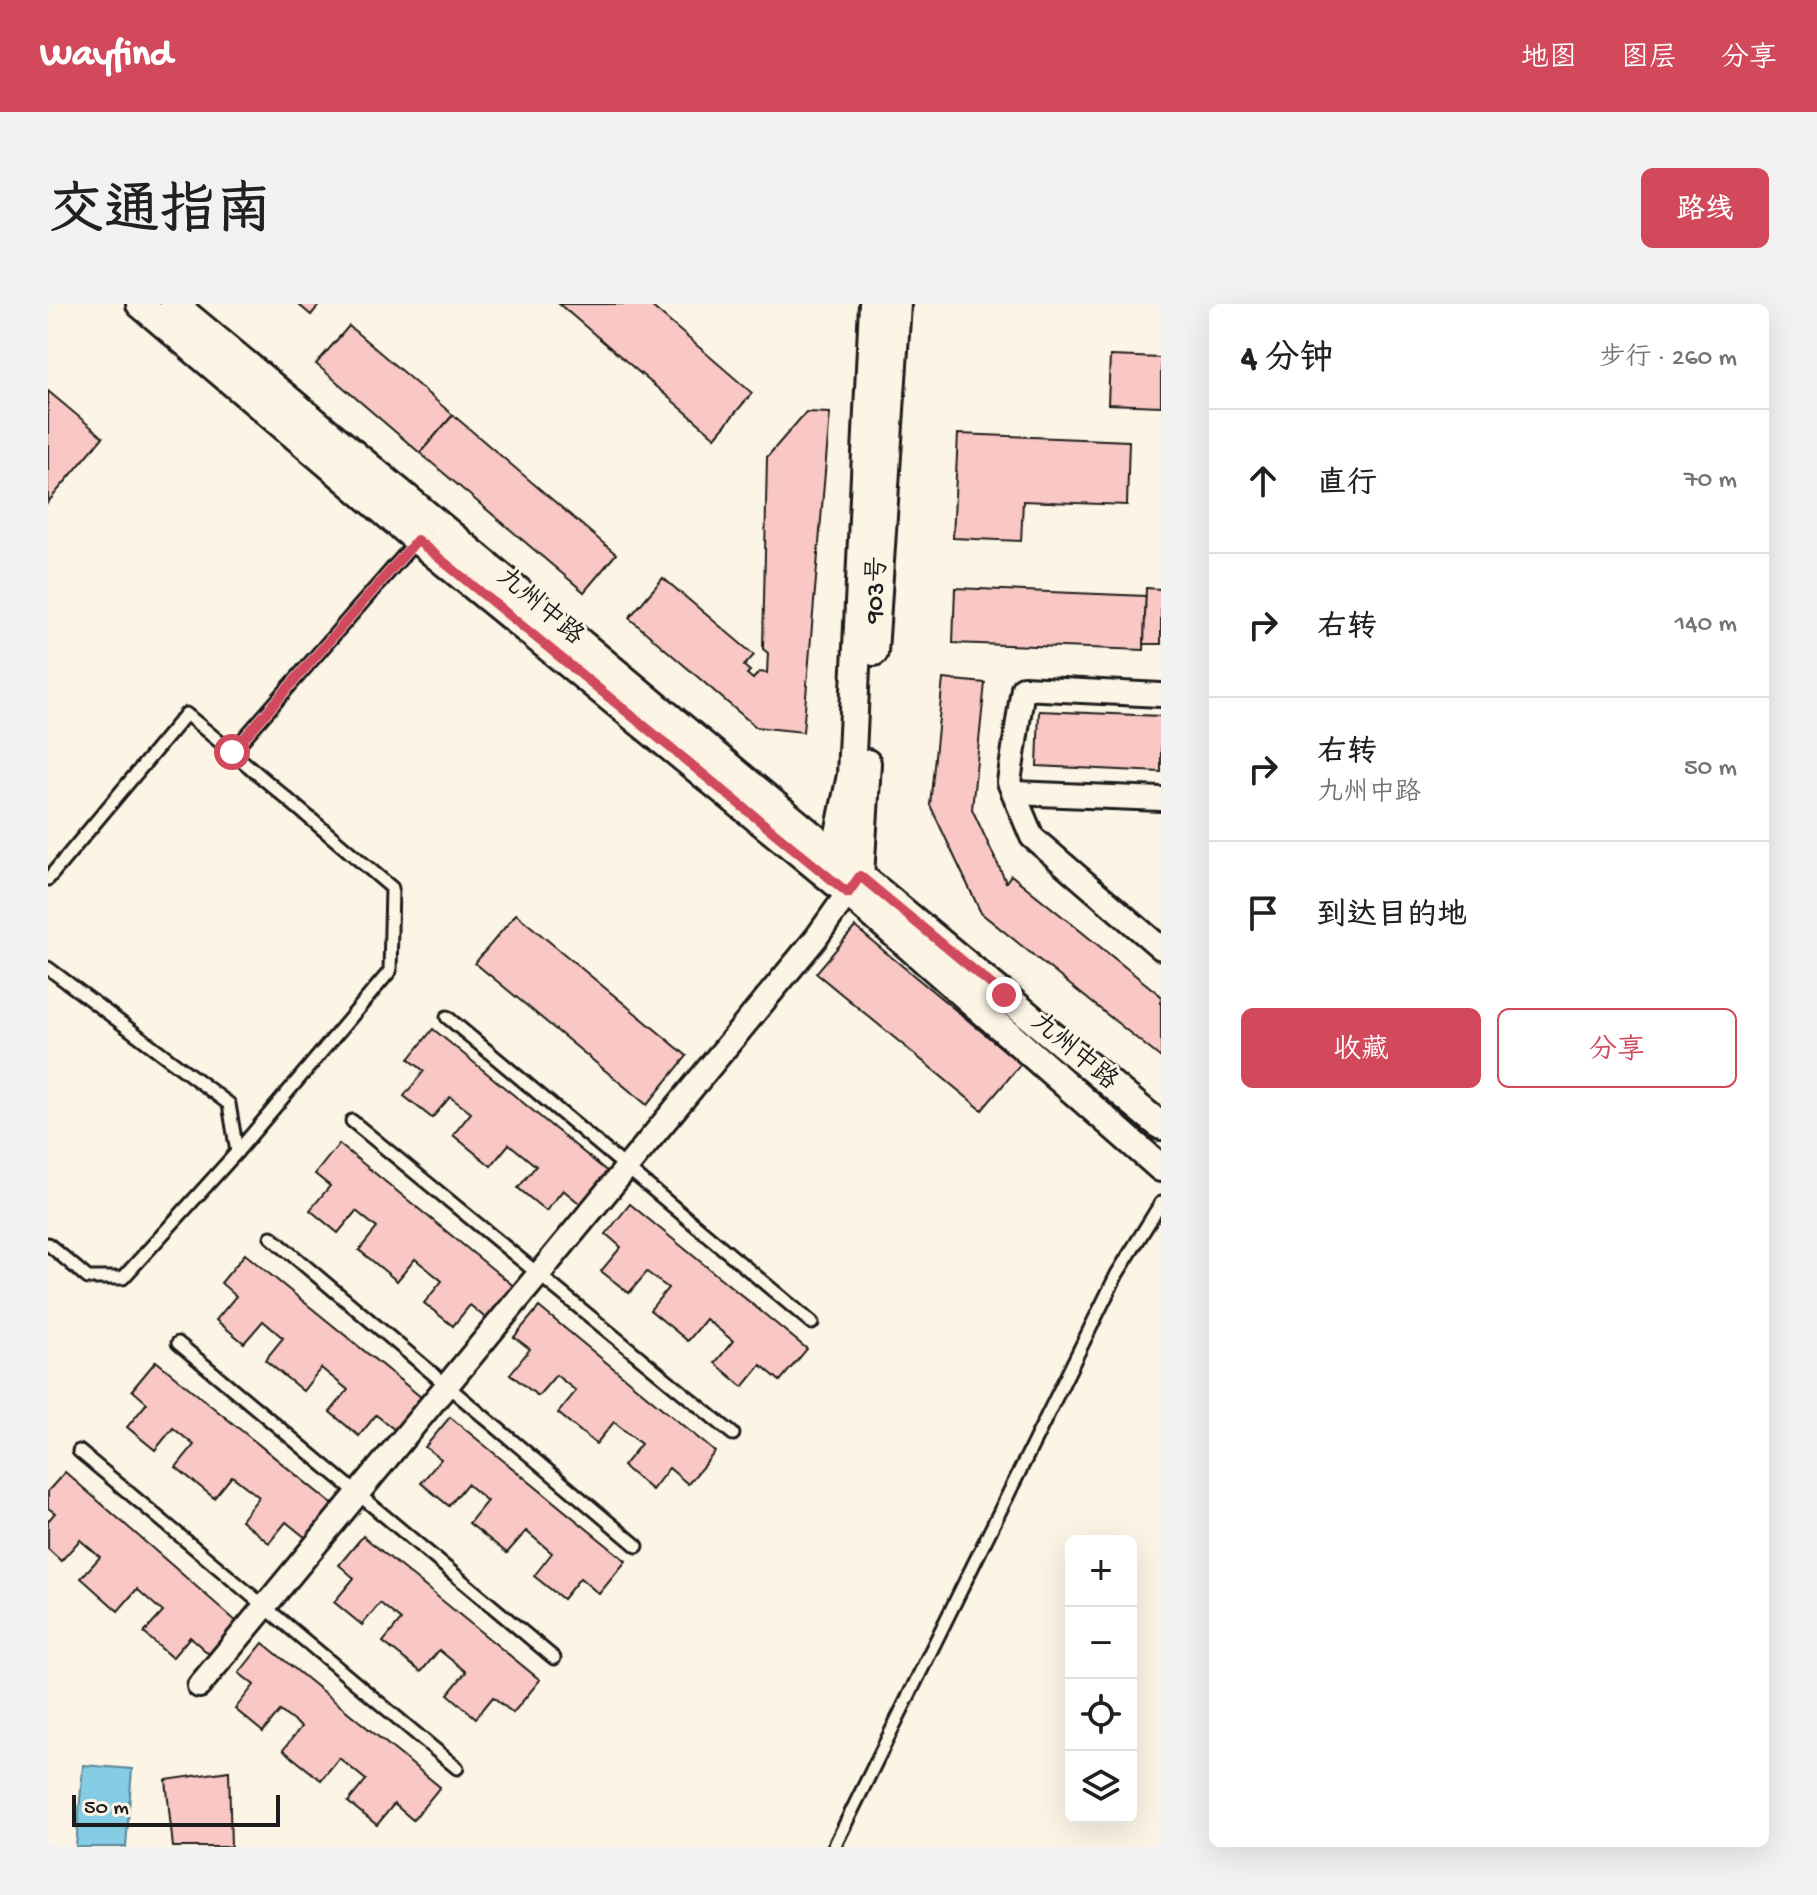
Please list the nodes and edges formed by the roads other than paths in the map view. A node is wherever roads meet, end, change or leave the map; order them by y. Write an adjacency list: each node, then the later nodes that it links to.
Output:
1 (140, 304): 5 (street)
2 (174, 304): 5 (street, 九州中路)
3 (873, 304): 10 (street)
4 (897, 304): 12 (street, 903号)
5 (425, 530): 7 (lane); 10 (street, 九州中路)
6 (1161, 695): 8 (street)
7 (232, 752): 11 (lane); 18 (lane)
8 (1014, 793): 9 (street); 13 (street)
9 (1161, 799)
10 (830, 864): 12 (street, 九州中路)
11 (48, 879)
12 (854, 884): 17 (street, 九州中路); 19 (street); 20 (street)
13 (1161, 948)
14 (48, 968): 18 (lane)
15 (447, 1017): 19 (lane)
16 (352, 1121): 24 (lane)
17 (1161, 1126)
18 (237, 1152): 23 (lane)
19 (627, 1168): 24 (street); 25 (lane)
20 (1161, 1168)
21 (1161, 1203): 36 (lane)
22 (271, 1237): 27 (lane)
23 (48, 1244)
24 (539, 1274): 27 (street); 28 (lane)
25 (812, 1323)
26 (178, 1343): 30 (lane)
27 (447, 1386): 30 (street); 31 (lane)
28 (733, 1434)
29 (79, 1451): 32 (lane)
30 (358, 1494): 32 (street); 33 (lane)
31 (637, 1546)
32 (265, 1606): 34 (street); 35 (lane)
33 (554, 1658)
34 (199, 1686)
35 (457, 1768)
36 (834, 1847)

